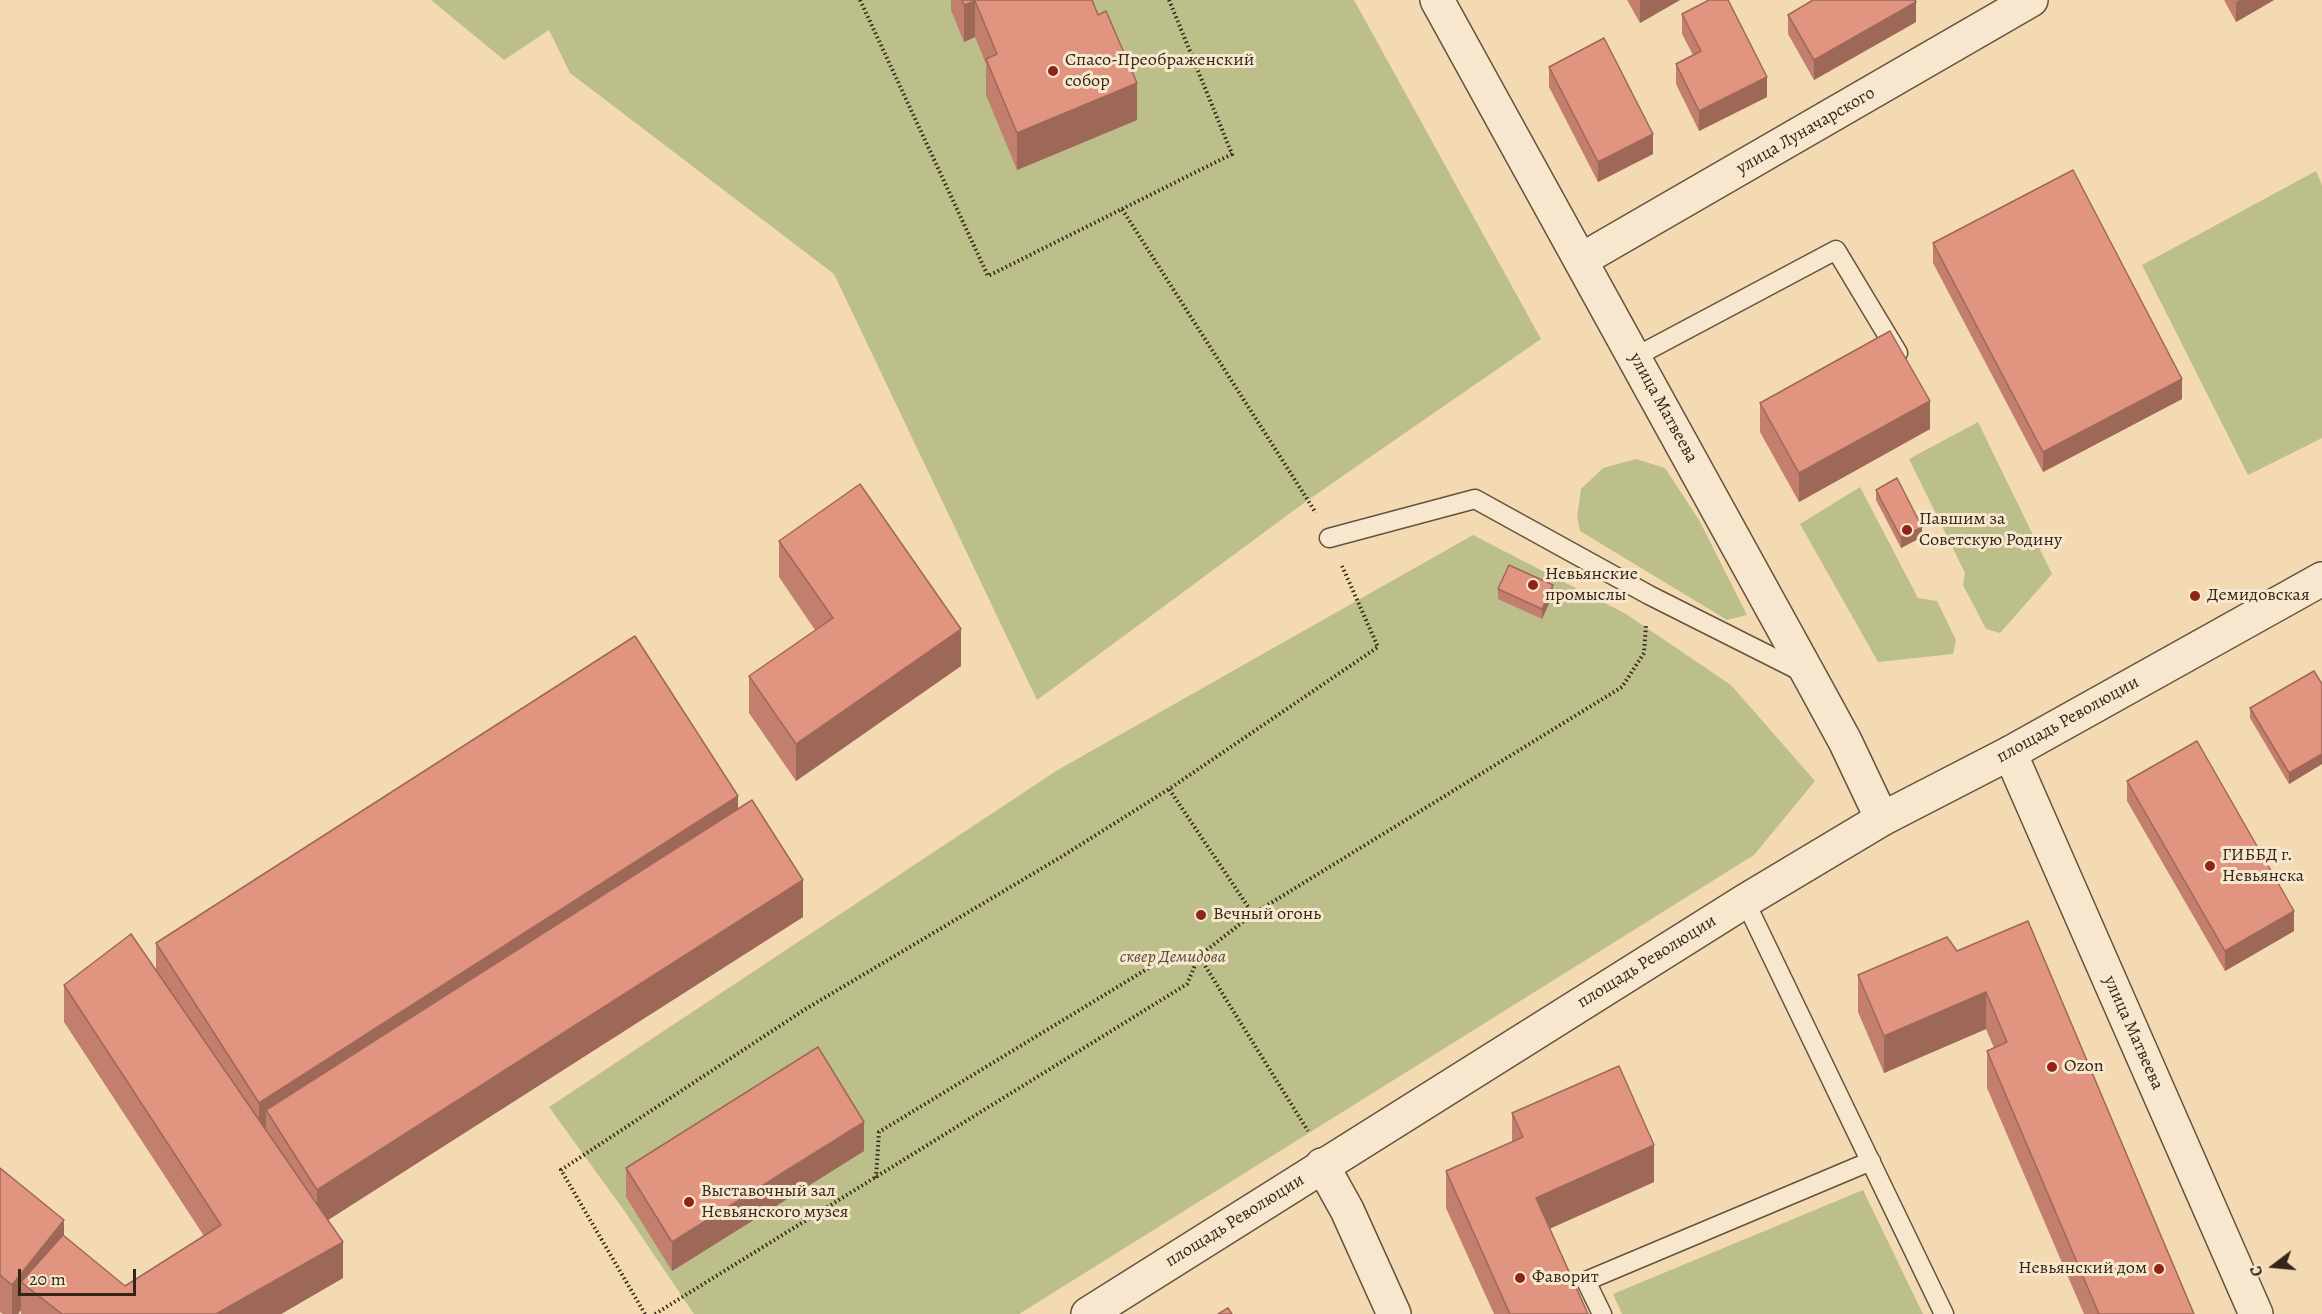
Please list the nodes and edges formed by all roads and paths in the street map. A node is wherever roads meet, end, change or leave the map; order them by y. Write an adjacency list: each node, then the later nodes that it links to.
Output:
1 (860, 0): 5 (path)
2 (1169, 0): 5 (path)
3 (1437, 0): 6 (street, улица Матвеева)
4 (2031, 0): 6 (street, улица Луначарского)
5 (1122, 209): 9 (path)
6 (1581, 260): 7 (street, улица Матвеева)
7 (1635, 357): 8 (lane); 12 (street, улица Матвеева)
8 (1908, 369)
9 (1329, 538): 11 (lane); 14 (path)
10 (2322, 579): 13 (street, площадь Революции)
11 (1648, 595): 12 (lane); 17 (path)
12 (1810, 676): 15 (street, улица Матвеева)
13 (2010, 753): 15 (street, площадь Революции); 28 (street, улица Матвеева)
14 (1169, 789): 17 (path); 22 (path)
15 (1882, 819): 16 (street, площадь Революции)
16 (1745, 901): 19 (lane); 20 (street, площадь Революции)
17 (1253, 914): 18 (path)
18 (1199, 956): 20 (path); 21 (path); 21 (path)
19 (1871, 1161): 26 (lane); 27 (lane)
20 (1322, 1165): 24 (street, площадь Революции); 25 (street)
21 (876, 1178): 23 (path)
22 (645, 1314)
23 (655, 1314)
24 (1088, 1314)
25 (1394, 1314)
26 (1602, 1314)
27 (1944, 1314)
28 (2256, 1314)

